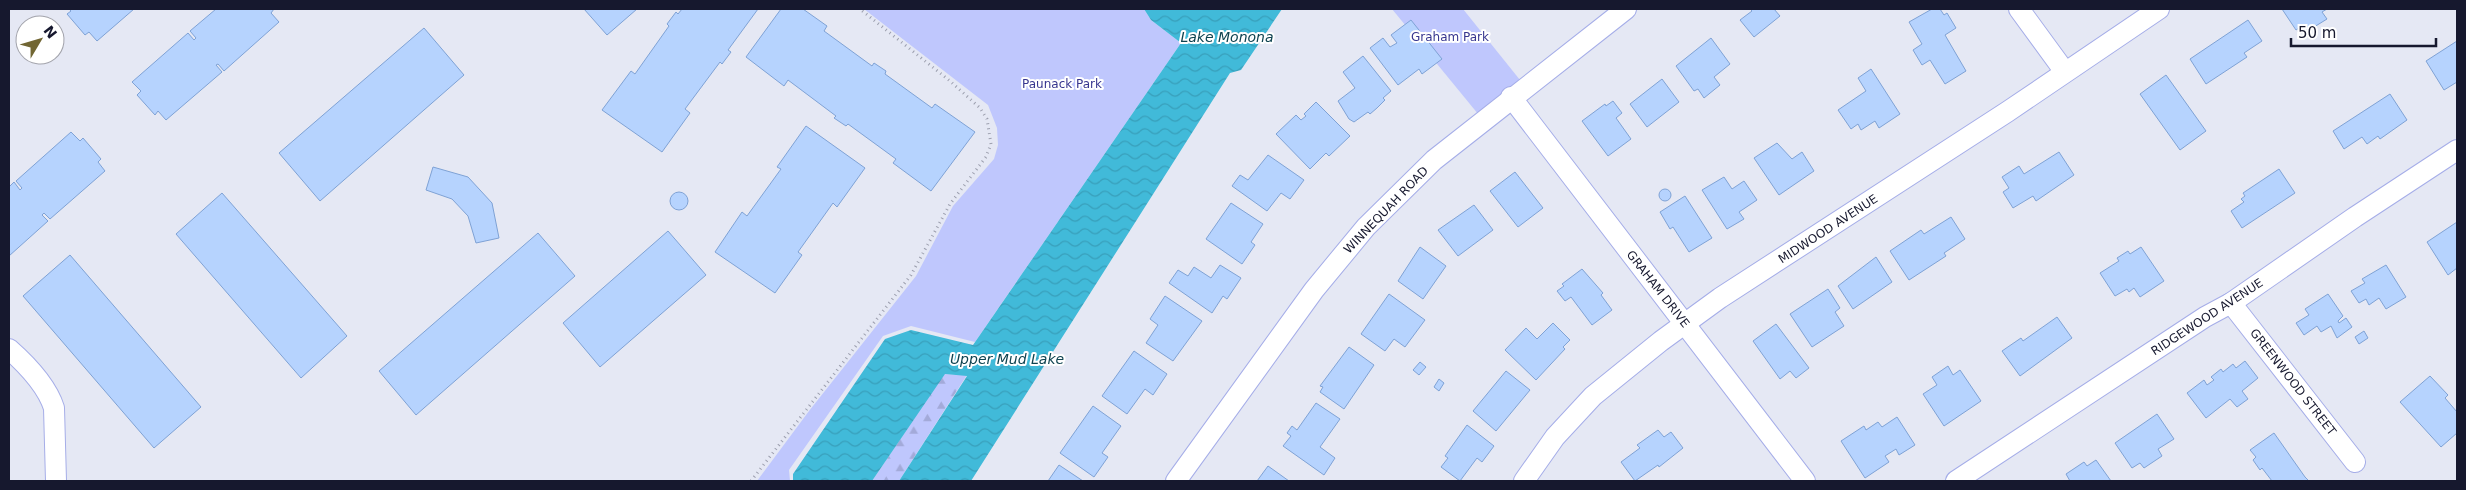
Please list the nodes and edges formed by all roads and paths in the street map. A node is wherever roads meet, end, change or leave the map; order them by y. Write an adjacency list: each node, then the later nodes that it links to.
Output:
1 (860, 9): 13 (path)
2 (1626, 9): 6 (street, WINNEQUAH ROAD)
3 (2019, 9): 5 (street)
4 (2160, 9): 5 (street, MIDWOOD AVENUE)
5 (2066, 72): 9 (street, MIDWOOD AVENUE)
6 (1511, 97): 9 (street, GRAHAM DRIVE); 14 (street, WINNEQUAH ROAD)
7 (2457, 150): 8 (street, RIDGEWOOD AVENUE)
8 (2232, 303): 11 (street, GREENWOOD STREET); 17 (street, RIDGEWOOD AVENUE)
9 (1685, 324): 15 (street, MIDWOOD AVENUE); 16 (street, GRAHAM DRIVE)
10 (9, 349): 12 (street)
11 (2355, 462)
12 (56, 481)
13 (751, 481)
14 (1176, 481)
15 (1524, 481)
16 (1805, 481)
17 (1956, 481)

